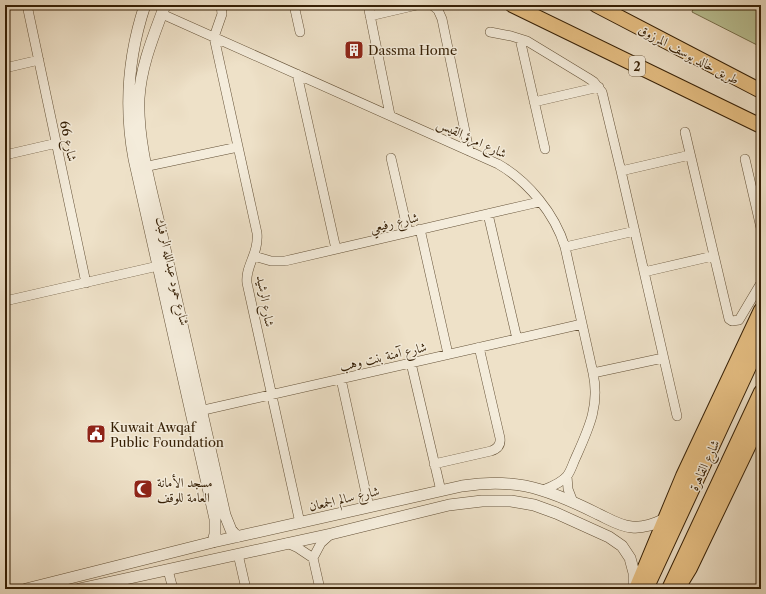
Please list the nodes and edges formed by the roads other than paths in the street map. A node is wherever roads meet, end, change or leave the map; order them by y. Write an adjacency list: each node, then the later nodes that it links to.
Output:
1 (27, 5): 18 (street, شارع 66)
2 (145, 5): 16 (street, شارع حمود عبدالله الر فبك)
3 (221, 5): 14 (street)
4 (294, 5): 12 (street)
5 (368, 5): 11 (street)
6 (417, 5): 11 (street)
7 (432, 5): 30 (street)
8 (512, 5): 25 (main road, 2)
9 (596, 5): 22 (main road, طريق خالد يوسف المرزوق)
10 (163, 9): 14 (street, شارع امرؤ القيس); 17 (street, شارع حمود عبدالله الر فبك)
11 (370, 16): 24 (street)
12 (300, 32)
13 (490, 32): 15 (street)
14 (214, 37): 20 (street, شارع امرؤ القيس); 28 (street, شارع الرشيد)
15 (520, 39): 21 (street); 23 (street)
16 (132, 53): 17 (street); 35 (street, شارع حمود عبدالله الر فبك)
17 (146, 57): 35 (street, شارع حمود عبدالله الر فبك)
18 (39, 60): 19 (street); 27 (street, شارع 66)
19 (5, 68)
20 (297, 74): 24 (street, شارع امرؤ القيس); 44 (street)
21 (598, 87): 23 (street); 36 (street)
22 (761, 92)
23 (534, 102): 29 (street)
24 (390, 115): 30 (street, شارع امرؤ القيس)
25 (761, 126)
26 (685, 132): 32 (street)
27 (56, 143): 31 (street); 49 (street, شارع 66)
28 (238, 147): 35 (street); 45 (street, شارع الرشيد)
29 (545, 149)
30 (469, 151): 37 (street, شارع امرؤ القيس)
31 (5, 155)
32 (690, 155): 36 (street); 46 (street)
33 (391, 158): 42 (street)
34 (745, 159): 39 (street)
35 (141, 168): 47 (street, شارع حمود عبدالله الر فبك); 64 (street, شارع حمود عبدالله الر فبك)
36 (621, 171): 41 (street)
37 (540, 202): 38 (street, شارع رفيعي); 43 (street, شارع امرؤ القيس)
38 (488, 214): 40 (street, شارع رفيعي); 54 (street)
39 (761, 228)
40 (420, 230): 42 (street, شارع رفيعي); 57 (street)
41 (635, 231): 43 (street); 48 (street)
42 (408, 232): 44 (street, شارع رفيعي)
43 (564, 247): 53 (street, شارع امرؤ القيس)
44 (336, 249): 45 (street, شارع رفيعي)
45 (254, 256): 63 (street, شارع الرشيد)
46 (714, 256): 48 (street); 50 (street)
47 (158, 266): 49 (street); 65 (street, شارع حمود عبدالله الر فبك)
48 (644, 272): 58 (street)
49 (86, 282): 51 (street)
50 (761, 283)
51 (5, 301)
52 (761, 310): 80 (main road)
53 (582, 324): 54 (street, شارع آمنة بنت وهب); 60 (street, شارع امرؤ القيس)
54 (517, 339): 56 (street, شارع آمنة بنت وهب)
55 (761, 341): 99 (main road, شارع القاهرة)
56 (479, 347): 57 (street, شارع آمنة بنت وهب); 68 (street)
57 (448, 354): 59 (street, شارع آمنة بنت وهب)
58 (663, 358): 60 (street); 66 (street)
59 (411, 363): 61 (street, شارع آمنة بنت وهب); 68 (street)
60 (593, 373): 69 (street, شارع امرؤ القيس)
61 (341, 379): 63 (street, شارع آمنة بنت وهب); 77 (street)
62 (761, 392): 100 (main road, شارع القاهرة)
63 (272, 394): 64 (street, شارع آمنة بنت وهب); 81 (street, شارع الرشيد)
64 (203, 410): 65 (street, شارع آمنة بنت وهب); 85 (street, شارع حمود عبدالله الر فبك)
65 (191, 413): 86 (street, شارع حمود عبدالله الر فبك)
66 (677, 416)
67 (761, 420): 101 (main road)
68 (434, 464): 73 (street)
69 (567, 476): 72 (street); 76 (street)
70 (485, 483): 71 (street, شارع سالم الجمعان); 73 (street, شارع سالم الجمعان); 74 (street)
71 (506, 484): 72 (street, شارع سالم الجمعان); 75 (street)
72 (543, 490): 76 (street, شارع سالم الجمعان)
73 (441, 491): 77 (street, شارع سالم الجمعان)
74 (482, 501): 75 (street); 82 (street)
75 (503, 501): 83 (street)
76 (573, 502): 79 (street, شارع سالم الجمعان)
77 (369, 507): 78 (street, شارع سالم الجمعان)
78 (354, 511): 81 (street, شارع سالم الجمعان); 82 (street)
79 (602, 516): 80 (street, شارع سالم الجمعان); 83 (street)
80 (664, 519): 98 (main road)
81 (300, 522): 85 (street, شارع سالم الجمعان)
82 (359, 527): 84 (street)
83 (597, 531): 98 (street)
84 (331, 534): 87 (street); 89 (street)
85 (237, 537): 86 (street, شارع سالم الجمعان)
86 (213, 542): 90 (street, شارع سالم الجمعان)
87 (288, 544): 88 (street); 89 (street)
88 (238, 554): 91 (street); 96 (street)
89 (313, 558): 97 (street)
90 (132, 563): 92 (street); 93 (street, شارع سالم الجمعان)
91 (168, 570): 92 (street); 95 (street)
92 (135, 577): 94 (street)
93 (26, 589)
94 (79, 589)
95 (172, 589)
96 (246, 589)
97 (320, 589)
98 (635, 589)
99 (646, 589)
100 (669, 589)
101 (677, 589)

